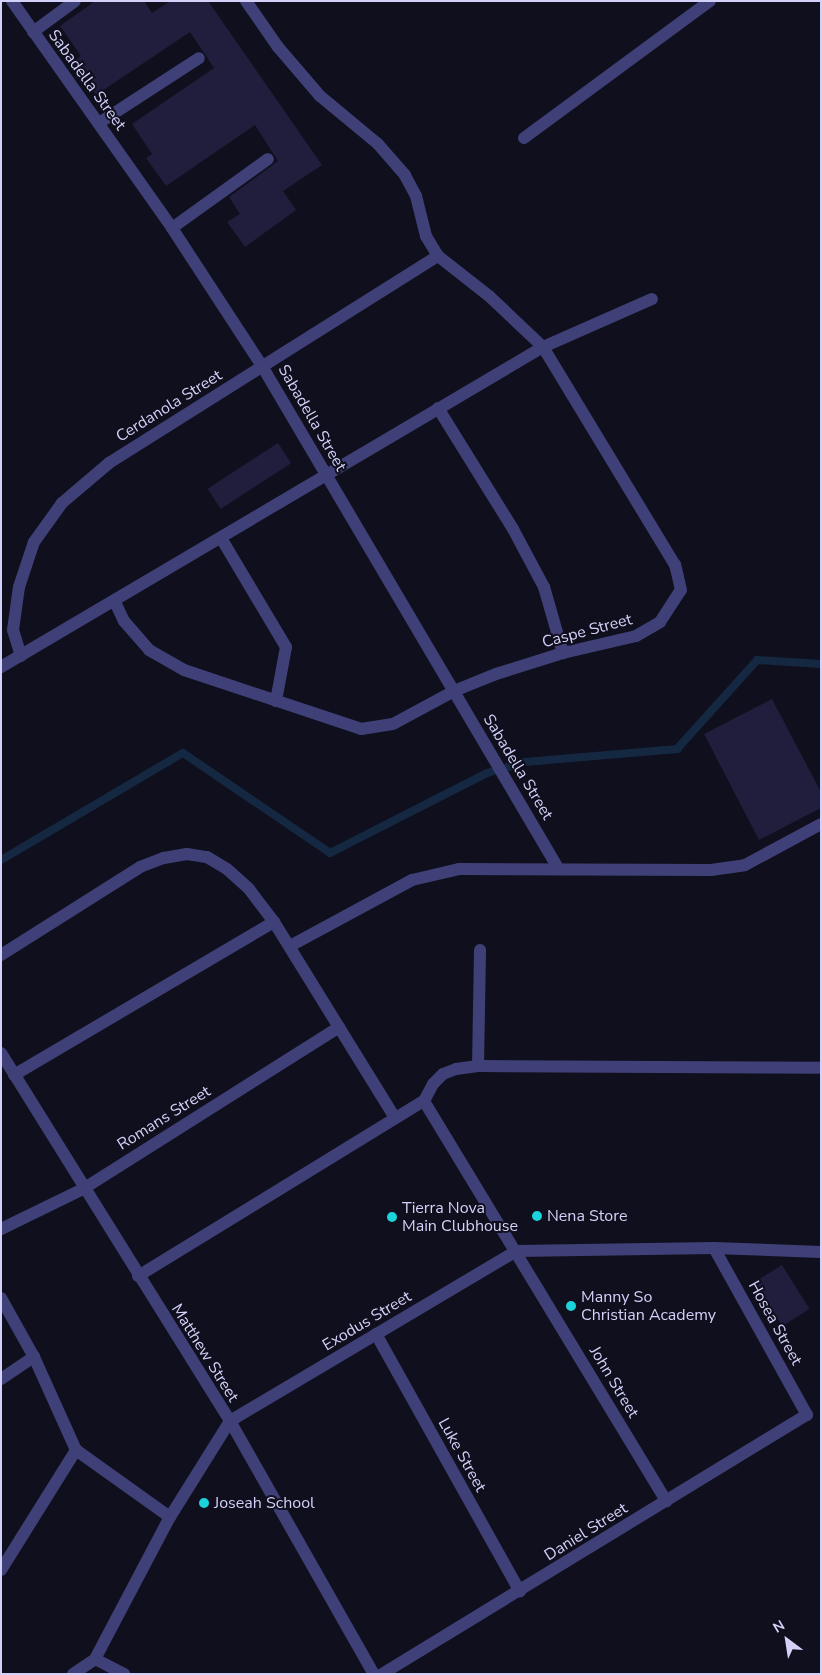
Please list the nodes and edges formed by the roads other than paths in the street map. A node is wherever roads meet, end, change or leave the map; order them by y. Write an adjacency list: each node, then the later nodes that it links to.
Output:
1 (12, 1): 5 (street, Sabadella Street)
2 (75, 1): 5 (street)
3 (246, 1): 11 (street)
4 (710, 1): 8 (street)
5 (33, 32): 7 (street, Sabadella Street)
6 (199, 58): 7 (street)
7 (99, 123): 10 (street, Sabadella Street)
8 (524, 138)
9 (268, 159): 10 (street)
10 (172, 228): 14 (street, Sabadella Street)
11 (438, 256): 13 (street, Caspe Street); 14 (street, Cerdanola Street)
12 (652, 299): 13 (street)
13 (543, 347): 15 (street); 19 (street, Caspe Street)
14 (262, 366): 16 (street, Sabadella Street); 20 (street, Cerdanola Street)
15 (438, 408): 16 (street); 19 (street)
16 (326, 475): 17 (street); 22 (street, Sabadella Street)
17 (221, 538): 18 (street); 23 (street)
18 (115, 602): 20 (street); 23 (street, Caspe Street)
19 (562, 653): 22 (street, Caspe Street)
20 (21, 656): 21 (street)
21 (1, 667)
22 (454, 692): 23 (street, Caspe Street); 25 (street, Sabadella Street)
23 (276, 701)
24 (821, 824): 25 (street)
25 (558, 868): 27 (street)
26 (274, 922): 27 (street); 29 (street); 34 (street)
27 (290, 946): 30 (street)
28 (480, 950): 32 (street)
29 (1, 955)
30 (339, 1027): 36 (street); 37 (street, Romans Street)
31 (1, 1053): 34 (street, Matthew Street)
32 (478, 1066): 33 (street); 35 (street)
33 (821, 1068)
34 (14, 1076): 37 (street, Matthew Street)
35 (424, 1101): 36 (street); 40 (street, John Street)
36 (395, 1118): 42 (street)
37 (83, 1189): 38 (street, Romans Street); 42 (street, Matthew Street)
38 (1, 1229)
39 (714, 1248): 40 (street, Exodus Street); 41 (street, Exodus Street); 47 (street, Hosea Street)
40 (516, 1251): 44 (street, Exodus Street); 50 (street, John Street)
41 (821, 1252)
42 (138, 1276): 48 (street, Matthew Street)
43 (1, 1298): 45 (street)
44 (376, 1334): 48 (street, Exodus Street); 53 (street, Luke Street)
45 (34, 1357): 46 (street); 49 (street)
46 (1, 1379)
47 (807, 1414): 50 (street, Daniel Street)
48 (230, 1421): 51 (street, Exodus Street); 57 (street, Matthew Street)
49 (76, 1450): 51 (street); 52 (street)
50 (666, 1501): 53 (street, Daniel Street)
51 (170, 1517): 54 (street, Exodus Street)
52 (1, 1570)
53 (520, 1592): 58 (street, Daniel Street)
54 (95, 1659): 55 (street, Exodus Street); 56 (street)
55 (73, 1674)
56 (124, 1674)
57 (374, 1674)
58 (382, 1674)

